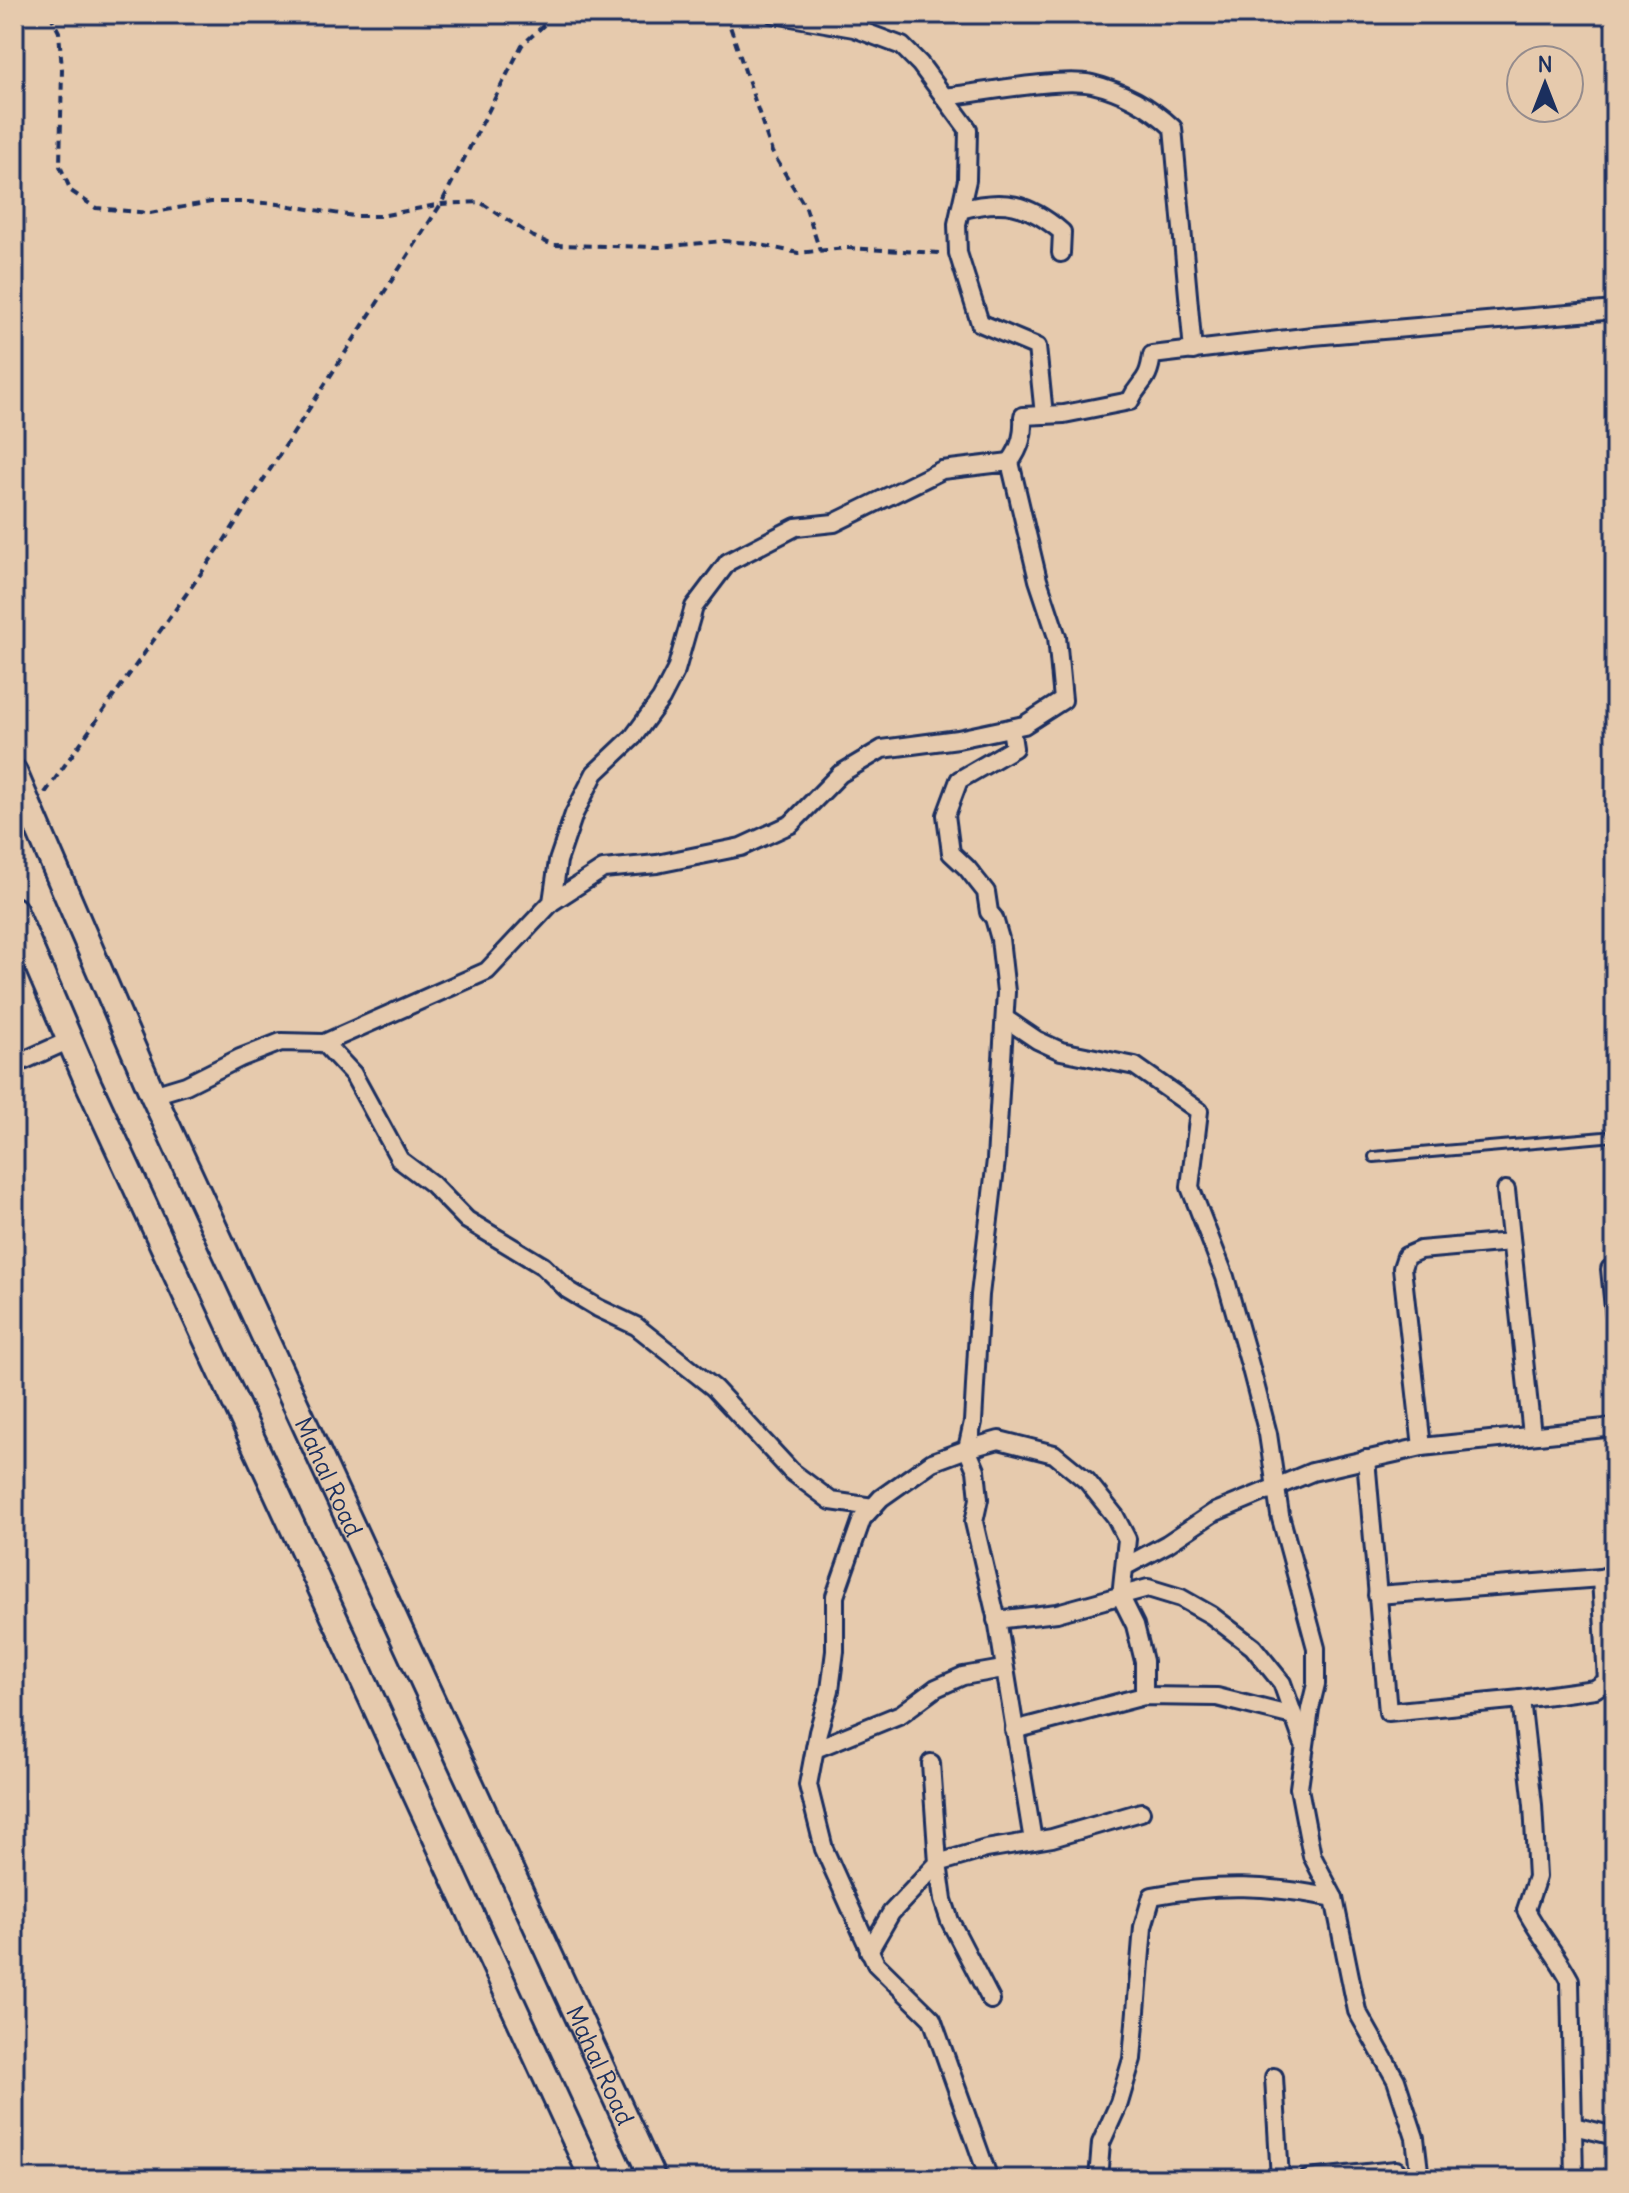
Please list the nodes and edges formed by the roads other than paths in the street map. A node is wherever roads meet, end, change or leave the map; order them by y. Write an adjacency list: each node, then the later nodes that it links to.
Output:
1 (774, 14): 2 (street)
2 (944, 97): 3 (street); 6 (street)
3 (960, 210): 4 (street); 7 (street)
4 (1061, 253)
5 (1615, 310): 6 (street)
6 (1193, 351): 7 (street)
7 (1044, 415): 8 (street)
8 (1010, 462): 9 (street); 11 (street)
9 (1011, 728): 11 (street); 13 (street)
10 (14, 772): 17 (main road, Mahal Road)
11 (552, 902): 15 (street)
12 (14, 910): 14 (main road)
13 (1006, 1019): 27 (street); 29 (street)
14 (70, 1040): 16 (street); 54 (main road)
15 (324, 1043): 17 (street); 30 (street)
16 (14, 1065)
17 (153, 1095): 55 (main road, Mahal Road)
18 (1615, 1136): 19 (lane)
19 (1374, 1157)
20 (1506, 1190): 21 (street)
21 (1511, 1242): 25 (street); 26 (street)
22 (1610, 1269): 23 (street)
23 (1615, 1318)
24 (1615, 1427): 25 (street)
25 (1532, 1435): 26 (street)
26 (1422, 1447): 28 (street)
27 (967, 1449): 30 (street); 31 (street); 35 (street)
28 (1366, 1459): 29 (street); 33 (street)
29 (1276, 1485): 31 (street); 41 (street)
30 (873, 1507): 42 (street)
31 (1126, 1566): 34 (street)
32 (1608, 1576): 33 (street); 38 (street)
33 (1377, 1595): 38 (street)
34 (1121, 1597): 35 (street); 37 (street); 39 (street)
35 (996, 1620): 36 (street)
36 (1003, 1669): 40 (street); 42 (street)
37 (1144, 1696): 39 (street); 40 (street)
38 (1521, 1699): 51 (street)
39 (1293, 1716): 41 (street)
40 (1014, 1730): 45 (street)
41 (1305, 1747): 47 (street)
42 (815, 1749): 48 (street)
43 (931, 1763): 46 (street)
44 (1141, 1812): 45 (street)
45 (1033, 1841): 46 (street)
46 (938, 1863): 48 (street); 49 (street)
47 (1334, 1898): 57 (street); 60 (street)
48 (869, 1951): 56 (street)
49 (991, 2000)
50 (1274, 2077): 58 (street)
51 (1573, 2126): 52 (street); 61 (street)
52 (1615, 2136)
53 (1396, 2170): 59 (street)
54 (593, 2179)
55 (653, 2179)
56 (989, 2179)
57 (1098, 2179)
58 (1280, 2179)
59 (1308, 2179)
60 (1420, 2179)
61 (1574, 2179)

